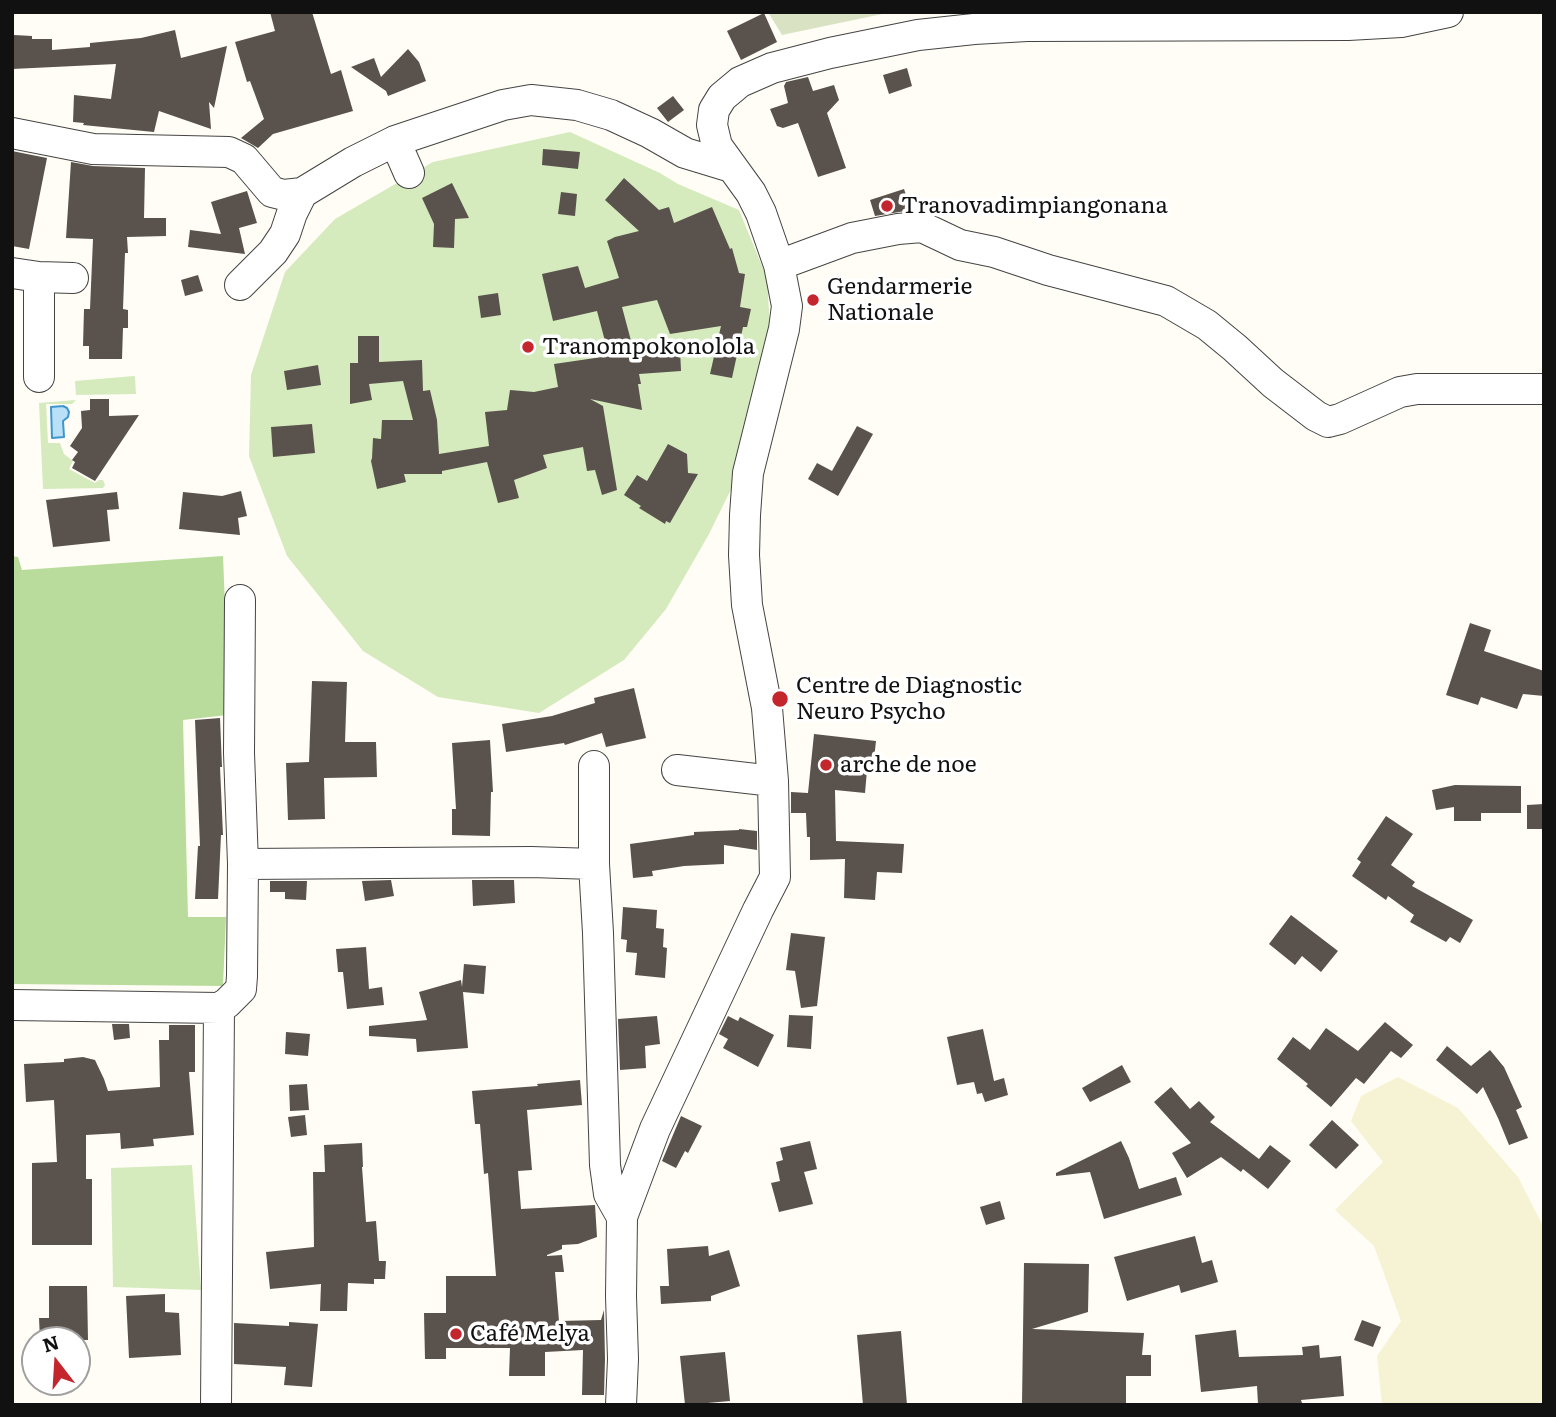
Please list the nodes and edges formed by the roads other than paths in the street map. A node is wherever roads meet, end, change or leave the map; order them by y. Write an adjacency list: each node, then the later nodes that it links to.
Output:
1 (1448, 12): 4 (street)
2 (12, 133): 6 (street)
3 (395, 141): 4 (street); 5 (street); 6 (street)
4 (731, 167): 7 (street)
5 (409, 173)
6 (302, 193): 10 (street)
7 (779, 265): 12 (street); 16 (street)
8 (25, 275): 9 (street); 11 (street)
9 (73, 278)
10 (240, 285)
11 (39, 377)
12 (1544, 389)
13 (240, 600): 17 (street)
14 (594, 766): 18 (street)
15 (677, 770): 16 (street)
16 (774, 781): 21 (street)
17 (243, 864): 18 (street); 20 (street)
18 (594, 864): 21 (street)
19 (12, 1005): 20 (street)
20 (219, 1008): 22 (street)
21 (622, 1217): 23 (street)
22 (216, 1405)
23 (621, 1405)

